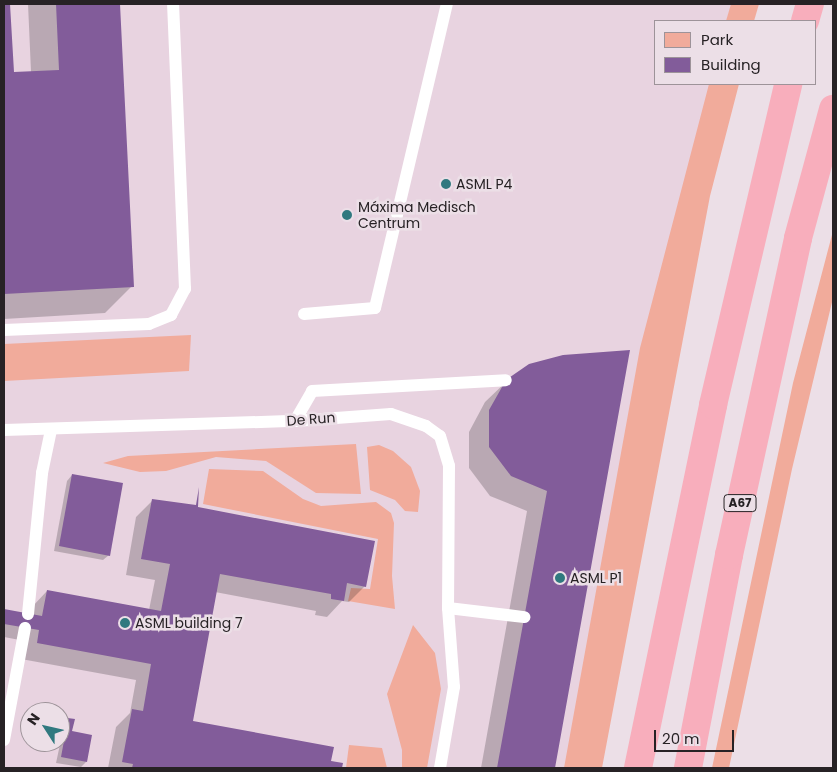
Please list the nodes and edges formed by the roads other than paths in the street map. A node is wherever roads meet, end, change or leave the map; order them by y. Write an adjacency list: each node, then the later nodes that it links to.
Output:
1 (173, 4): 8 (lane)
2 (447, 4): 7 (lane)
3 (810, 4): 4 (highway)
4 (805, 20)
5 (788, 85): 19 (highway)
6 (833, 109): 20 (highway, A67)
7 (304, 314)
8 (4, 330)
9 (506, 380): 10 (lane)
10 (295, 421): 12 (lane, De Run); 13 (lane, De Run)
11 (4, 430): 12 (lane, De Run)
12 (51, 430): 14 (lane)
13 (448, 608): 15 (lane); 18 (lane, De Run)
14 (28, 614)
15 (524, 617)
16 (26, 628): 17 (lane)
17 (4, 740)
18 (440, 768)
19 (638, 768)
20 (688, 768)

